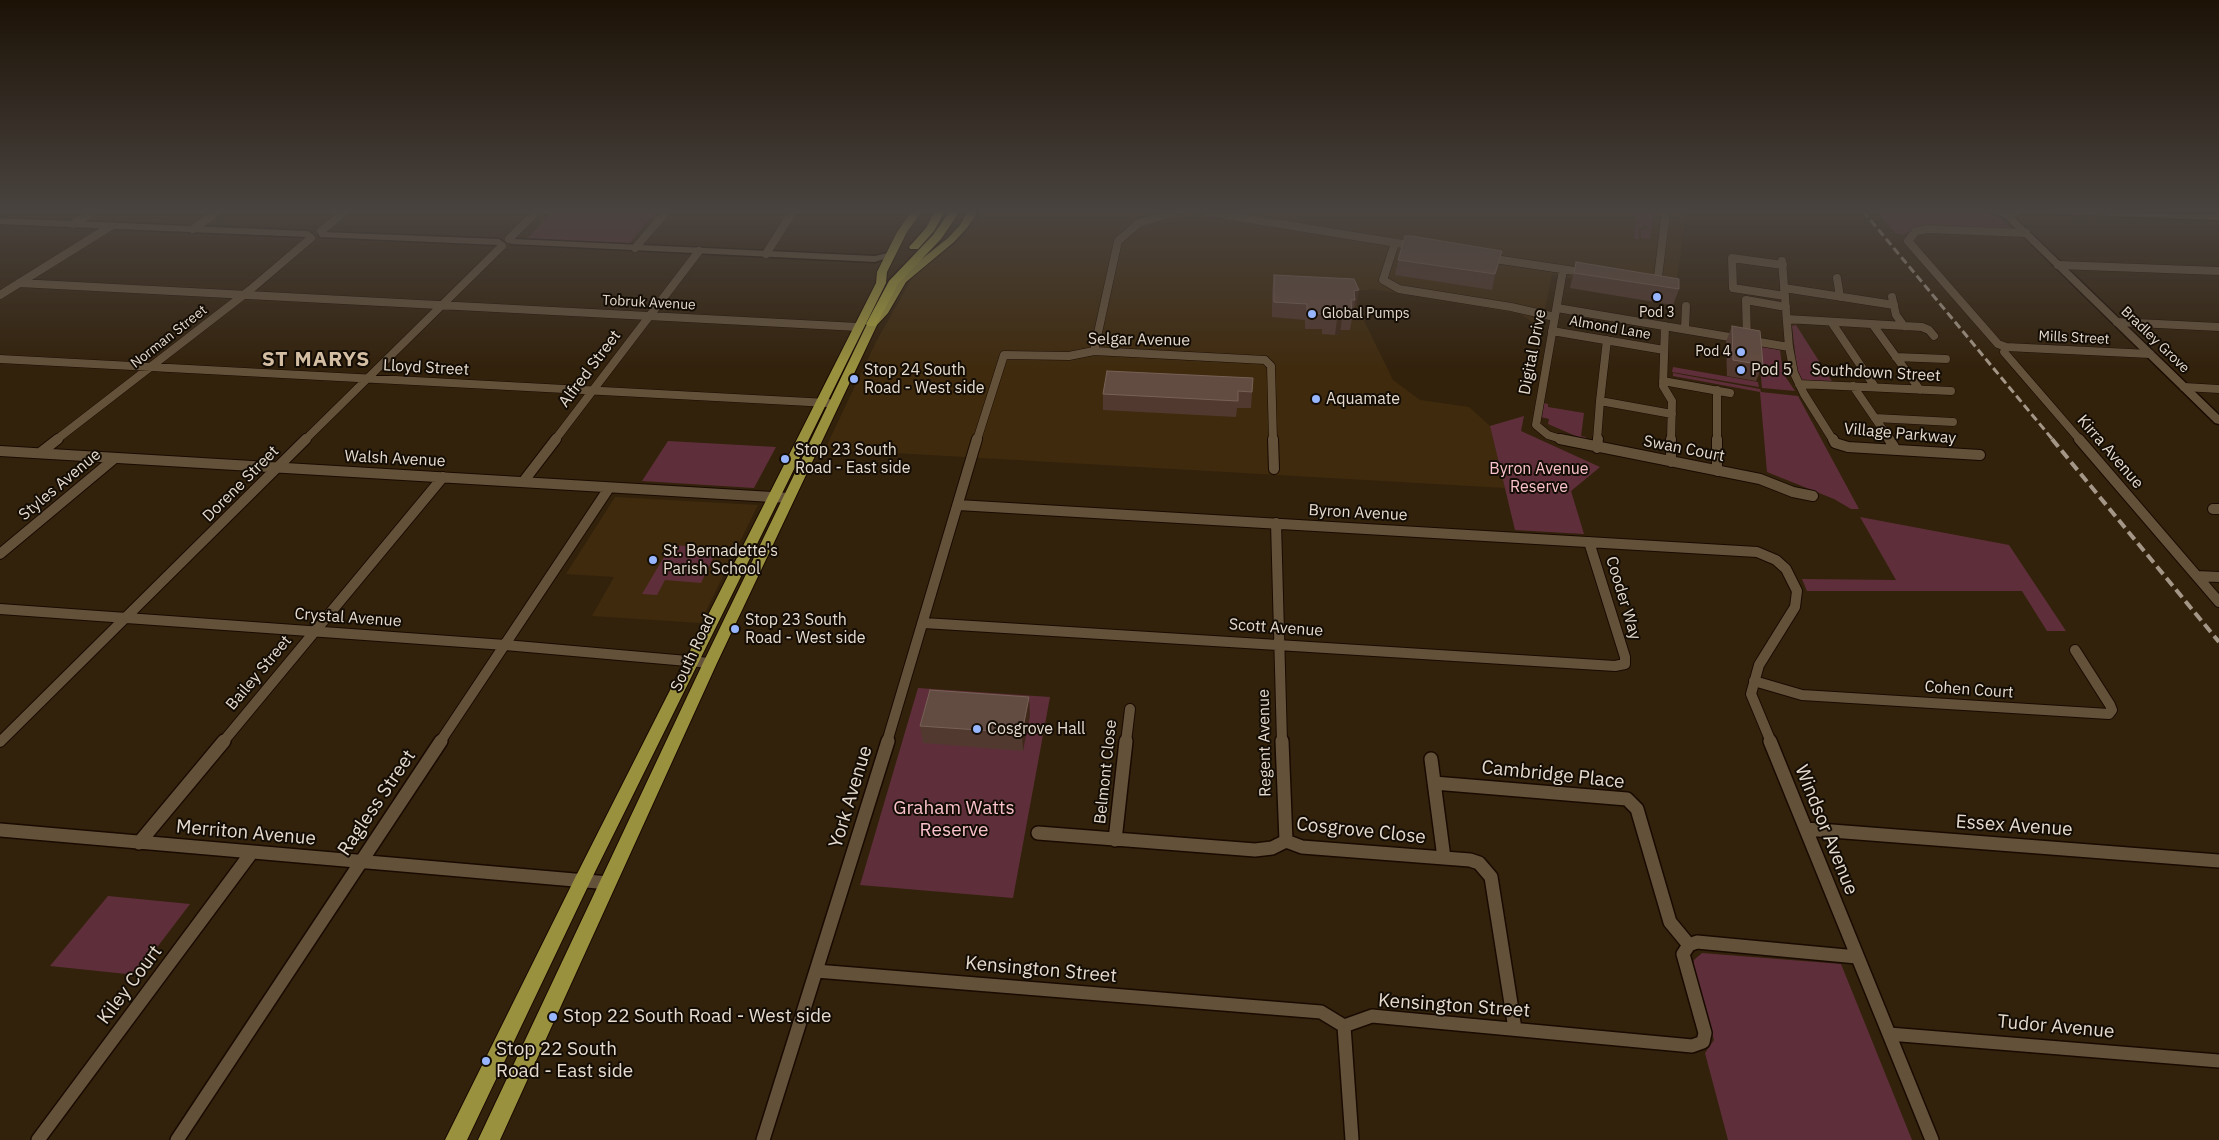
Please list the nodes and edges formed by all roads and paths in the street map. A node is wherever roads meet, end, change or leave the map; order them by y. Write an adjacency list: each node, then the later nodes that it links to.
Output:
1 (49, 264): 23 (street)
2 (278, 264): 25 (street, Norman Street)
3 (483, 264): 28 (street, Dorene Street)
4 (689, 264): 32 (street, Alfred Street)
5 (898, 264): 21 (highway)
6 (911, 264): 37 (highway)
7 (921, 264): 37 (highway, South Road)
8 (1113, 264): 51 (street)
9 (1387, 264): 33 (street)
10 (1529, 264): 17 (street)
11 (1660, 264): 22 (street)
12 (1732, 264): 24 (street, Village Parkway)
13 (1783, 264): 24 (street, Village Parkway)
14 (1929, 264): 48 (street, Kirra Avenue)
15 (2058, 265): 18 (street); 35 (street, Bradley Grove)
16 (885, 266): 21 (highway, South Road)
17 (1563, 270): 19 (street); 31 (street, Digital Drive)
18 (2219, 271)
19 (1599, 275)
20 (1838, 278): 27 (street)
21 (881, 282): 41 (highway, South Road)
22 (1643, 282)
23 (19, 283): 25 (street, Tobruk Avenue); 26 (street)
24 (1785, 292): 27 (street); 30 (street, Village Parkway)
25 (244, 294): 28 (street, Tobruk Avenue); 57 (street, Norman Street)
26 (0, 295)
27 (1840, 297): 40 (street)
28 (443, 304): 32 (street, Tobruk Avenue); 58 (street, Dorene Street)
29 (1686, 306): 43 (street)
30 (1786, 307): 34 (street, Village Parkway); 47 (street)
31 (1557, 308): 33 (street, Digital Drive); 39 (street)
32 (650, 315): 41 (street, Tobruk Avenue); 67 (street, Alfred Street)
33 (1555, 317): 44 (street, Digital Drive)
34 (1787, 319): 36 (street); 49 (street, Village Parkway)
35 (2117, 322): 42 (street); 52 (street, Bradley Grove)
36 (1832, 323): 38 (street); 62 (street)
37 (872, 324): 72 (highway, South Road)
38 (1873, 325): 40 (street); 54 (street)
39 (1665, 326): 43 (street); 50 (street)
40 (1904, 326): 45 (street)
41 (858, 327): 71 (highway, South Road)
42 (2219, 327)
43 (1685, 329): 47 (street)
44 (1552, 331): 46 (street, Almond Lane); 77 (street, Digital Drive)
45 (1934, 336)
46 (1607, 340): 50 (street, Almond Lane); 70 (street)
47 (1747, 340): 49 (street)
48 (2002, 345): 52 (street, Mills Street); 99 (street, Kirra Avenue)
49 (1789, 347): 60 (street, Village Parkway)
50 (1664, 350): 59 (street)
51 (1094, 351): 53 (street, Selgar Avenue); 86 (street, Selgar Avenue)
52 (2150, 354): 63 (street, Bradley Grove)
53 (1004, 355): 94 (street, York Avenue)
54 (1896, 357): 56 (street); 66 (street)
55 (0, 359): 57 (street, Lloyd Street)
56 (1946, 359)
57 (150, 367): 58 (street, Lloyd Street); 81 (street, Norman Street)
58 (367, 380): 67 (street, Lloyd Street); 85 (street, Dorene Street)
59 (1663, 381): 65 (street); 73 (street)
60 (1799, 384): 61 (street, Southdown Street); 79 (street, Village Parkway)
61 (1853, 386): 62 (street, Southdown Street); 74 (street)
62 (1875, 387): 66 (street, Southdown Street)
63 (2184, 387): 64 (street); 75 (street, Bradley Grove)
64 (2219, 389)
65 (1717, 390): 69 (street); 87 (street)
66 (1920, 390): 68 (street, Southdown Street)
67 (592, 391): 71 (street, Lloyd Street); 89 (street, Alfred Street)
68 (1951, 391)
69 (1730, 392)
70 (1600, 401): 73 (street); 78 (street)
71 (820, 403): 72 (street, Lloyd Street); 92 (highway, South Road)
72 (834, 403): 93 (highway, South Road)
73 (1672, 414): 84 (street)
74 (1875, 418): 76 (street); 79 (street)
75 (2219, 421)
76 (1953, 422)
77 (1548, 434): 78 (street, Swan Court)
78 (1597, 448): 84 (street, Swan Court)
79 (1896, 450): 82 (street, Village Parkway)
80 (0, 451): 81 (street, Walsh Avenue)
81 (40, 453): 83 (street, Walsh Avenue)
82 (1980, 455)
83 (115, 458): 85 (street, Walsh Avenue); 98 (street, Styles Avenue)
84 (1671, 462): 87 (street, Swan Court)
85 (278, 467): 88 (street, Walsh Avenue); 103 (street, Dorene Street)
86 (1274, 469)
87 (1717, 471): 91 (street, Swan Court)
88 (443, 477): 89 (street, Walsh Avenue); 105 (street, Bailey Street)
89 (523, 482): 90 (street, Walsh Avenue)
90 (609, 488): 92 (street, Walsh Avenue); 107 (street, Ragless Street)
91 (1813, 496)
92 (774, 498): 93 (street, Walsh Avenue); 109 (highway, South Road)
93 (788, 498): 110 (highway, South Road)
94 (958, 505): 95 (street, Byron Avenue); 104 (street, York Avenue)
95 (1276, 524): 96 (street, Byron Avenue); 106 (street, Regent Avenue)
96 (1589, 542): 97 (street, Byron Avenue); 111 (street, Cooder Way)
97 (1757, 552): 112 (street, Windsor Avenue)
98 (0, 554)
99 (2197, 576): 100 (street); 101 (street, Kirra Avenue)
100 (2219, 577)
101 (2219, 602)
102 (0, 609): 103 (street, Crystal Avenue)
103 (126, 618): 105 (street, Crystal Avenue); 114 (street, Dorene Street)
104 (924, 623): 106 (street, Scott Avenue); 131 (street, York Avenue)
105 (315, 631): 107 (street, Crystal Avenue); 122 (street, Bailey Street)
106 (1279, 644): 111 (street, Scott Avenue); 121 (street, Regent Avenue)
107 (505, 645): 109 (street, Crystal Avenue); 126 (street, Ragless Street)
108 (2075, 650): 112 (street, Cohen Court)
109 (693, 661): 110 (street, Crystal Avenue); 127 (highway, South Road)
110 (710, 663): 128 (highway, South Road)
111 (1625, 664)
112 (1754, 681): 117 (street, Windsor Avenue)
113 (1130, 709): 120 (street, Belmont Close)
114 (0, 742)
115 (1431, 759): 116 (street)
116 (1434, 783): 124 (street); 129 (street, Cambridge Place)
117 (1806, 829): 125 (street, Essex Avenue); 130 (street, Windsor Avenue)
118 (0, 830): 122 (street, Merriton Avenue)
119 (1038, 833): 120 (street, Cosgrove Close)
120 (1115, 840): 121 (street, Cosgrove Close)
121 (1286, 841): 124 (street, Cosgrove Close)
122 (139, 842): 123 (street, Merriton Avenue)
123 (252, 852): 126 (street, Merriton Avenue); 136 (street, Kiley Court)
124 (1444, 858): 133 (street, Cosgrove Close)
125 (2219, 861)
126 (361, 862): 127 (street, Merriton Avenue); 137 (street, Ragless Street)
127 (582, 881): 128 (street, Merriton Avenue); 138 (highway, South Road)
128 (609, 883): 139 (highway, South Road)
129 (1689, 945): 130 (street); 133 (street, Kensington Street)
130 (1857, 957): 134 (street, Windsor Avenue)
131 (816, 971): 132 (street, Kensington Street); 140 (street, York Avenue)
132 (1344, 1026): 133 (street, Kensington Street); 141 (street)
133 (1515, 1029)
134 (1889, 1034): 135 (street, Tudor Avenue); 142 (street, Windsor Avenue)
135 (2219, 1060)
136 (38, 1140)
137 (177, 1140)
138 (456, 1140)
139 (489, 1140)
140 (763, 1140)
141 (1352, 1140)
142 (1932, 1140)

